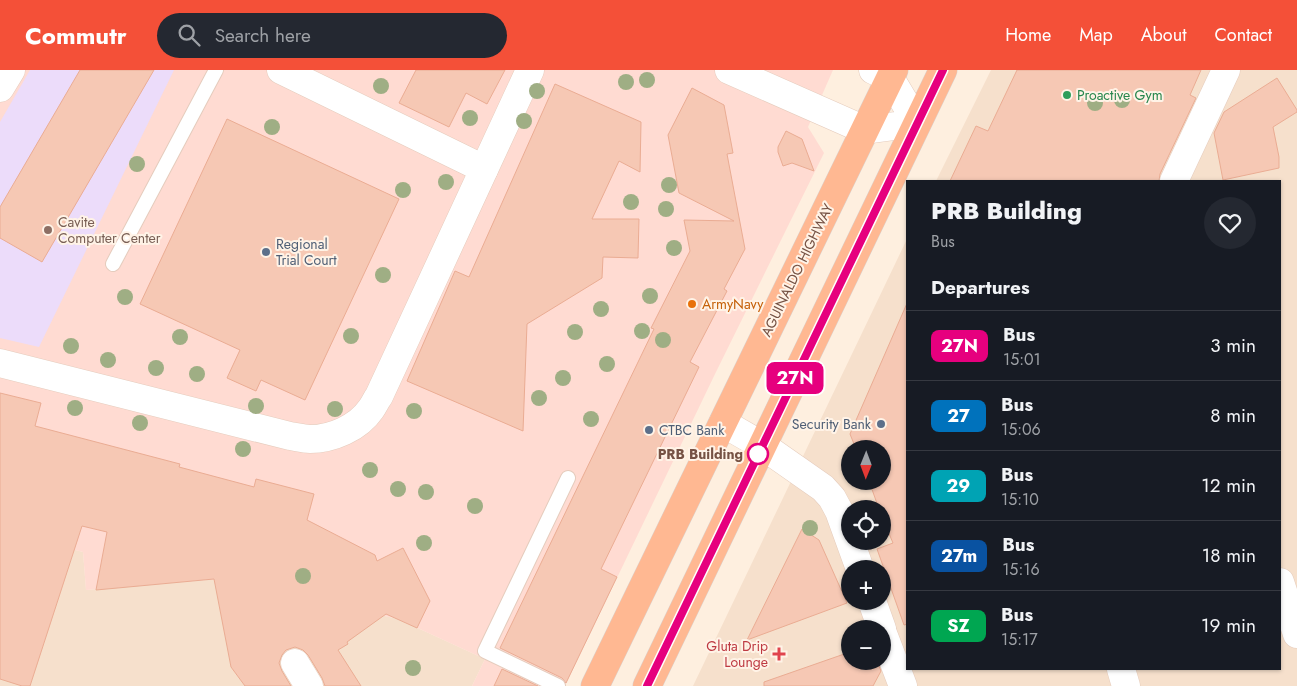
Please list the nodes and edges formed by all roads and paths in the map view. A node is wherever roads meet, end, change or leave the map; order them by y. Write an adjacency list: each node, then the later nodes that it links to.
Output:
1 (11, 70): 9 (street)
2 (216, 70): 14 (lane)
3 (281, 70): 12 (street)
4 (530, 70): 12 (street)
5 (729, 70): 11 (street)
6 (943, 70): 10 (highway)
7 (1226, 70): 13 (street)
8 (886, 73): 10 (street); 11 (highway, AGUINALDO HIGHWAY)
9 (0, 88)
10 (917, 123): 11 (street); 17 (highway)
11 (864, 130): 16 (highway, AGUINALDO HIGHWAY)
12 (484, 169): 15 (street)
13 (1174, 180)
14 (113, 264)
15 (0, 363)
16 (723, 423): 17 (street); 28 (highway, AGUINALDO HIGHWAY)
17 (763, 446): 19 (street); 29 (highway)
18 (568, 478): 27 (lane)
19 (857, 560)
20 (1288, 595): 21 (street)
21 (1297, 634)
22 (891, 657): 25 (street)
23 (295, 663): 26 (street)
24 (1121, 670): 30 (street)
25 (900, 684)
26 (309, 686)
27 (558, 686)
28 (595, 686)
29 (647, 686)
30 (1126, 686)

